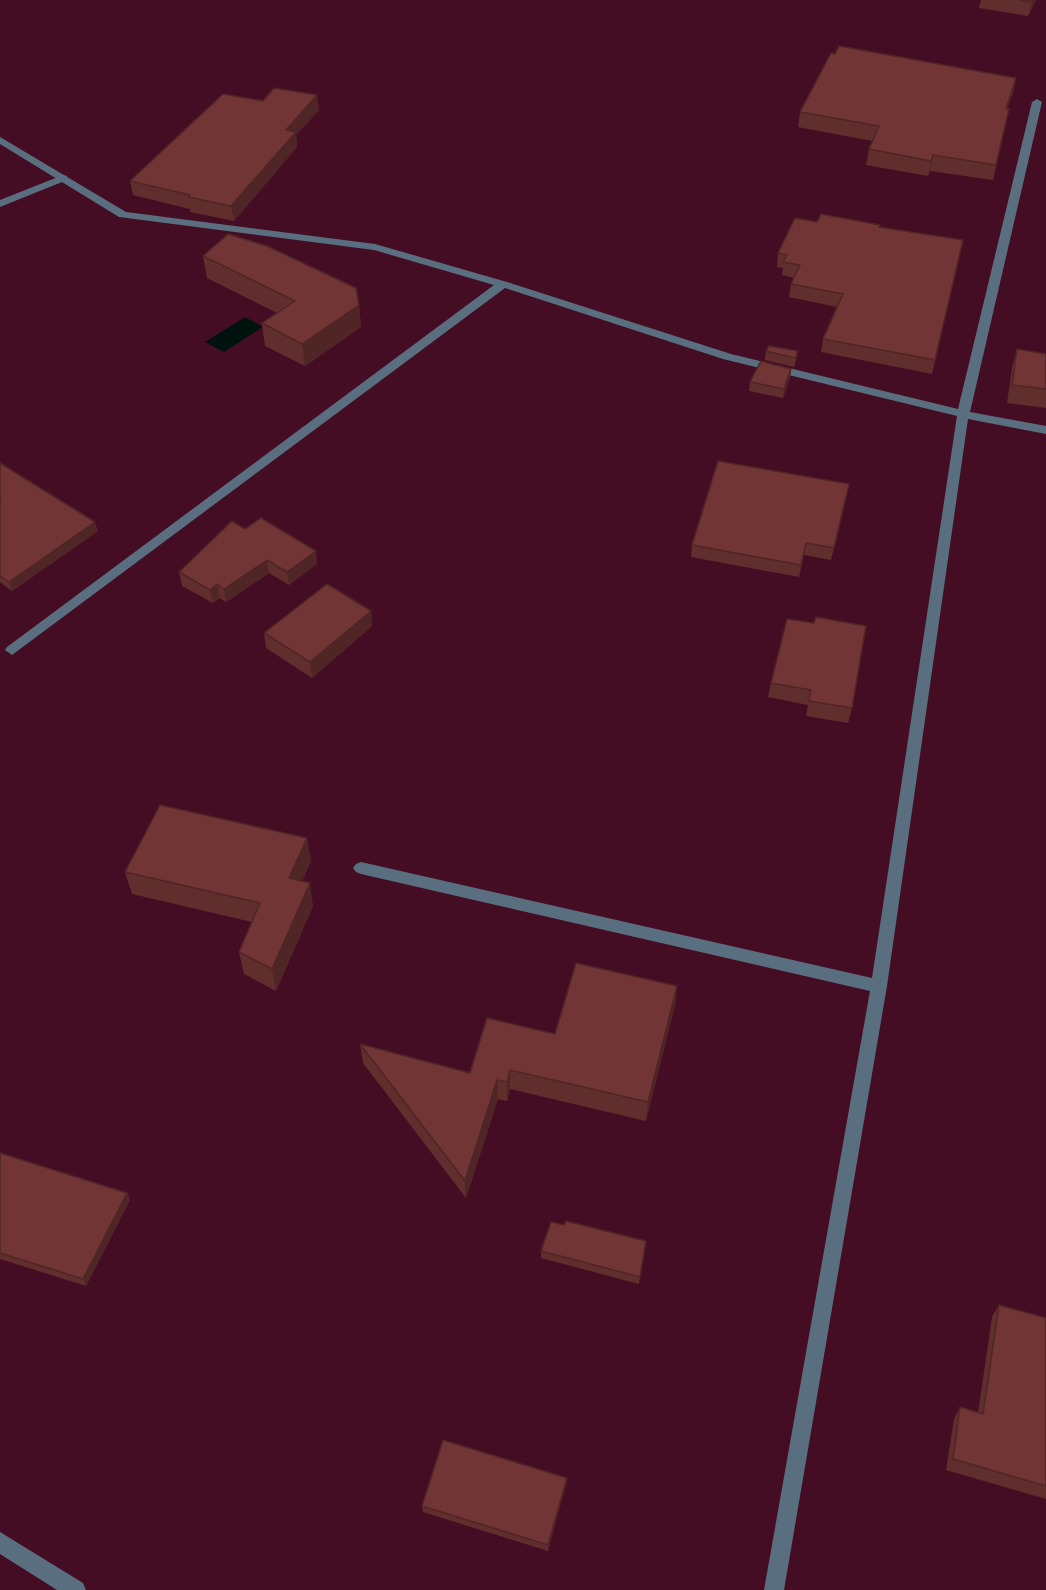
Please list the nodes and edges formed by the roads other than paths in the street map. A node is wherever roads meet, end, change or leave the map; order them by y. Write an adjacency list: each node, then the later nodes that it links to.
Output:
1 (1037, 102): 6 (street)
2 (0, 140): 3 (street)
3 (63, 178): 4 (street); 5 (street)
4 (0, 204)
5 (503, 284): 6 (street); 8 (street)
6 (963, 414): 7 (street); 10 (street)
7 (1046, 430)
8 (12, 650)
9 (361, 868): 10 (street)
10 (879, 986): 13 (street)
11 (0, 1542): 12 (street)
12 (76, 1590)
13 (774, 1590)

